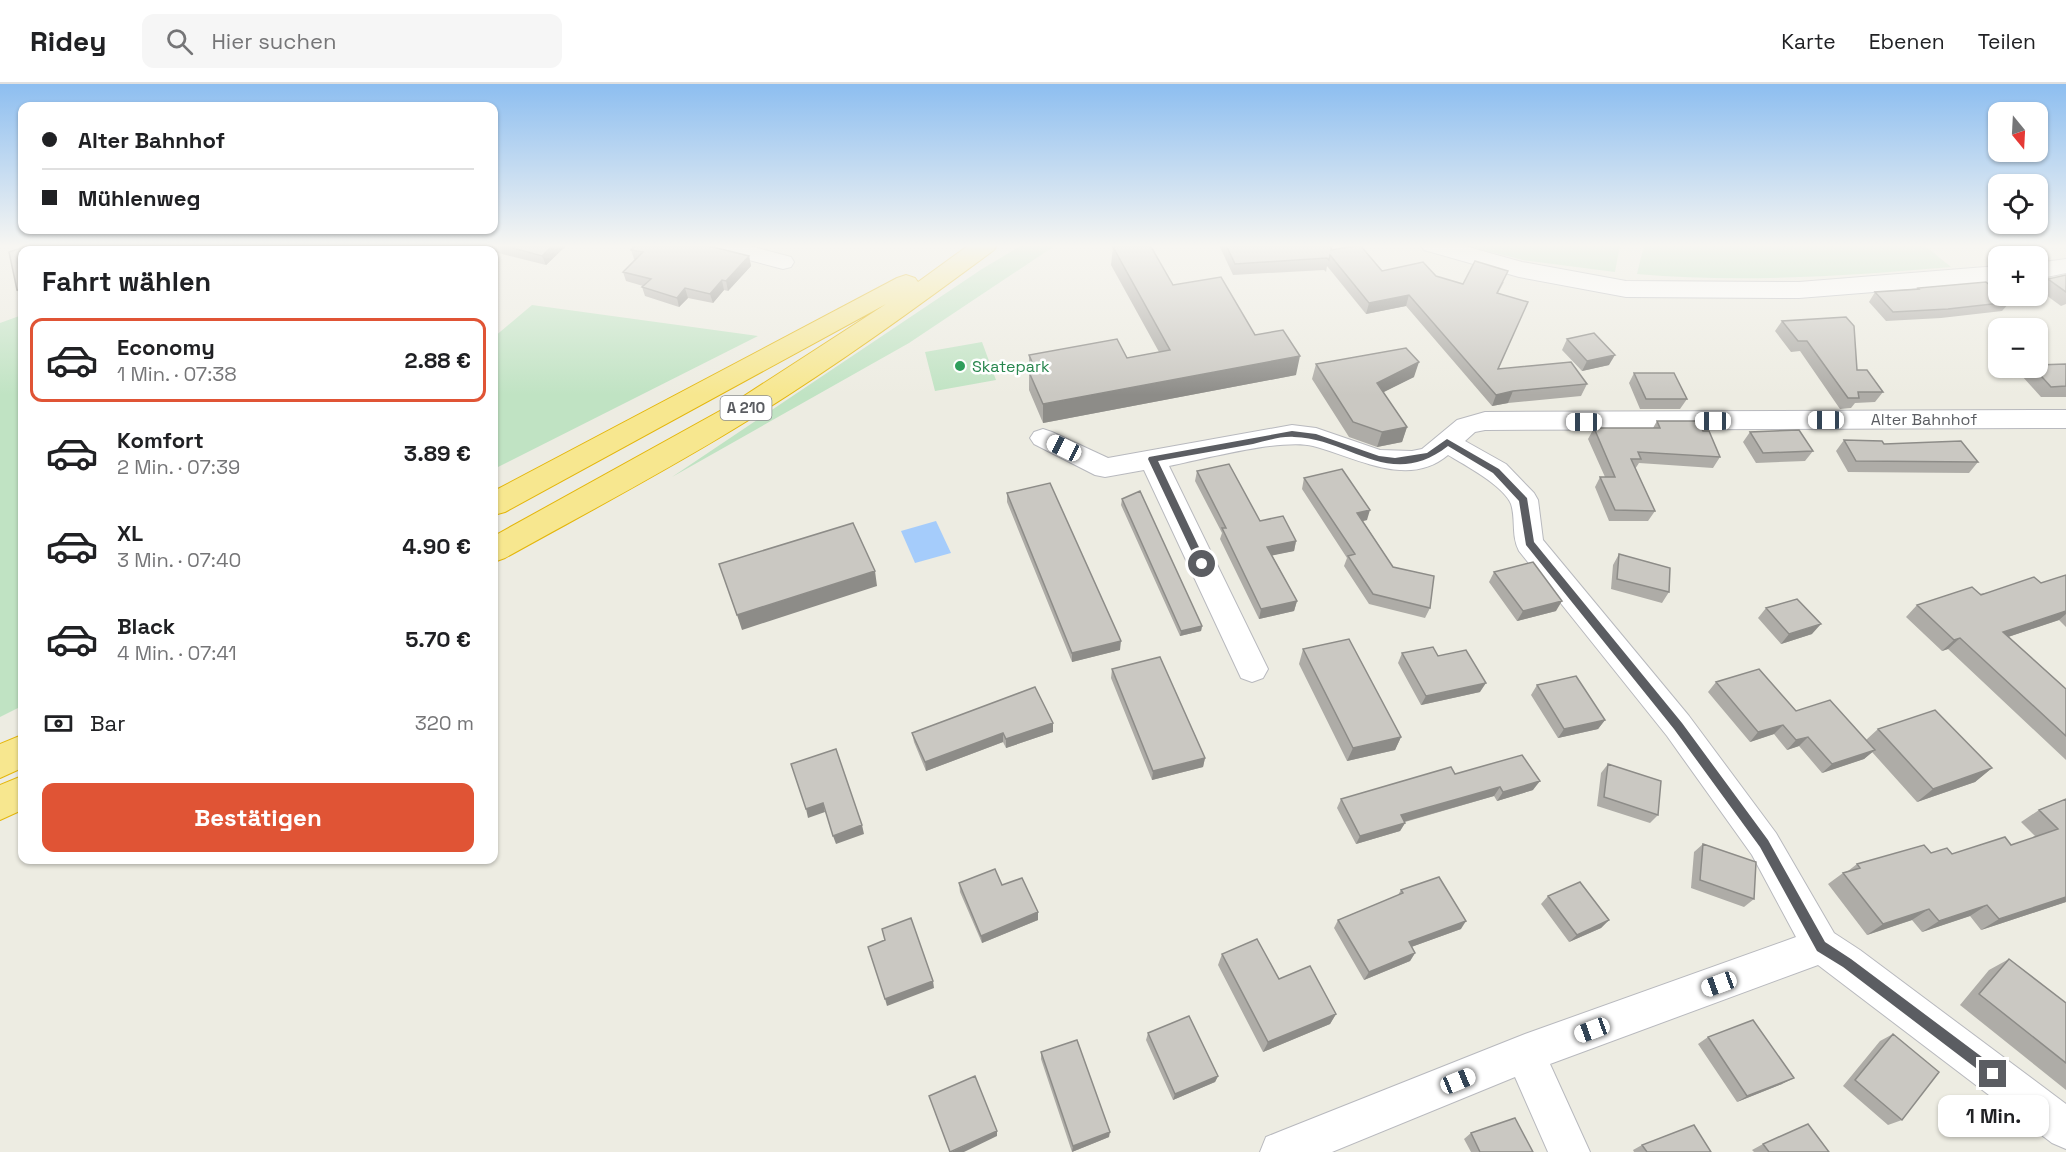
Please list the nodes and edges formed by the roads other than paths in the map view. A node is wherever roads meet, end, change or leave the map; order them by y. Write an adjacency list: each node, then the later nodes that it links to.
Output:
1 (882, 295): 7 (highway, A 210)
2 (917, 295): 8 (highway, A 210)
3 (2066, 419): 5 (street, Alter Bahnhof)
4 (1043, 438): 6 (street, Alter Bahnhof)
5 (1447, 442): 6 (street, Alter Bahnhof); 14 (street)
6 (1152, 459): 9 (street)
7 (498, 502)
8 (498, 548)
9 (1252, 669)
10 (18, 752): 11 (highway)
11 (0, 762)
12 (18, 794): 13 (highway)
13 (0, 803)
14 (1821, 946): 15 (street); 16 (street)
15 (1525, 1054): 17 (street); 18 (street)
16 (2066, 1129)
17 (1281, 1152)
18 (1569, 1152)

